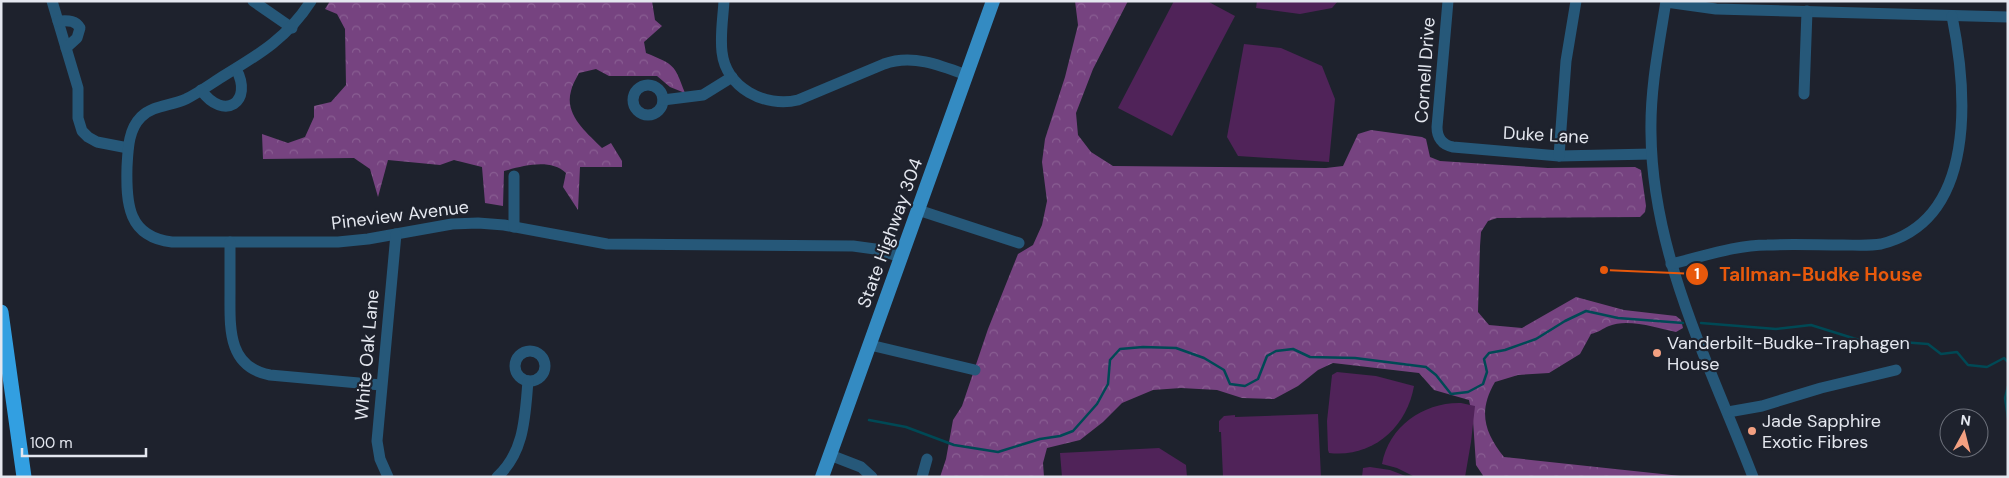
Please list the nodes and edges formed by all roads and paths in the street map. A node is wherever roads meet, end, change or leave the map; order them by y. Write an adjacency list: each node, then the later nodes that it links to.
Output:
1 (52, 1): 12 (street)
2 (253, 1): 13 (street)
3 (310, 1): 13 (street, Pineview Avenue)
4 (724, 1): 17 (street)
5 (993, 1): 16 (main road, State Highway 304)
6 (1448, 1): 21 (street, Cornell Drive)
7 (1576, 1): 24 (street)
8 (1666, 2): 9 (street); 23 (street)
9 (1807, 11): 10 (street); 19 (street)
10 (1952, 16): 11 (street); 32 (street)
11 (2008, 17)
12 (58, 21): 14 (street); 14 (street)
13 (292, 28): 15 (street, Pineview Avenue)
14 (66, 48): 22 (street)
15 (236, 69): 18 (street, Pineview Avenue); 18 (street)
16 (966, 75): 17 (street); 26 (main road, State Highway 304)
17 (732, 77): 20 (street)
18 (201, 90): 22 (street, Pineview Avenue)
19 (1804, 94)
20 (663, 100)
21 (1441, 140): 24 (street, Duke Lane)
22 (128, 148): 29 (street, Pineview Avenue)
23 (1651, 154): 24 (street, Duke Lane); 32 (street)
24 (1559, 156)
25 (514, 176): 27 (street)
26 (918, 210): 30 (street); 31 (main road, State Highway 304)
27 (514, 227): 28 (street, Pineview Avenue); 31 (street, Pineview Avenue)
28 (396, 234): 29 (street, Pineview Avenue); 38 (street, White Oak Lane)
29 (230, 242): 38 (street)
30 (1019, 243)
31 (901, 257): 34 (main road, State Highway 304)
32 (1671, 264): 39 (street)
33 (1, 312): 42 (highway)
34 (870, 345): 35 (street); 40 (main road, State Highway 304)
35 (975, 370)
36 (1896, 370): 39 (street)
37 (528, 381): 44 (street)
38 (381, 385): 43 (street, White Oak Lane)
39 (1728, 412): 48 (street)
40 (830, 455): 45 (main road, State Highway 304); 46 (street)
41 (927, 459): 47 (street)
42 (24, 477)
43 (388, 477)
44 (497, 477)
45 (822, 477)
46 (872, 477)
47 (922, 477)
48 (1753, 477)

